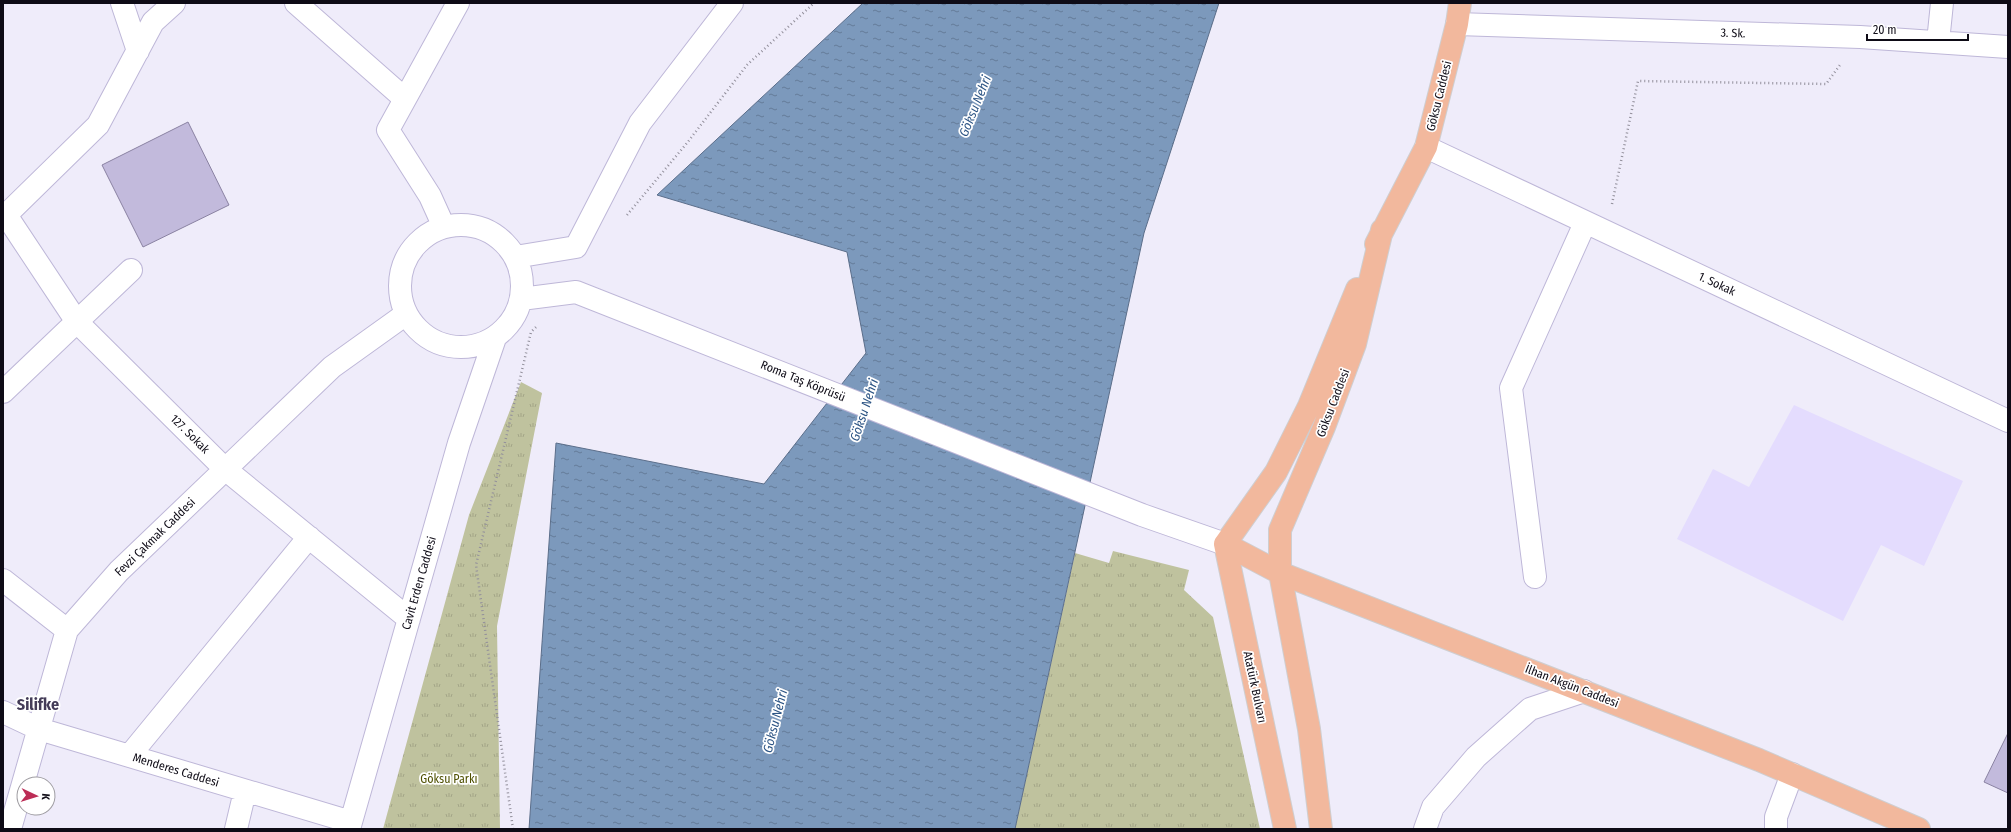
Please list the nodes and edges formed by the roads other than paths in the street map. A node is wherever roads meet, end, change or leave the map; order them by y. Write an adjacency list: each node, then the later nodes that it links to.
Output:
1 (122, 3): 11 (street)
2 (174, 3): 11 (street)
3 (296, 3): 12 (street)
4 (458, 3): 12 (street)
5 (732, 3): 18 (street)
6 (1453, 3): 8 (main road, Göksu Caddesi)
7 (1942, 3): 9 (street)
8 (1459, 14): 9 (street, 3. Sk.); 13 (main road, Göksu Caddesi)
9 (1938, 42): 10 (street, 3. Sk.)
10 (2008, 47)
11 (138, 52): 14 (street)
12 (405, 99): 16 (street)
13 (1426, 146): 15 (street, 1. Sokak); 17 (main road, Göksu Caddesi)
14 (4, 216): 22 (street, 127. Sokak)
15 (1585, 223): 25 (street, 1. Sokak); 30 (street)
16 (444, 227): 18 (street); 21 (street)
17 (1382, 230): 28 (main road, Göksu Caddesi); 29 (main road, Göksu Caddesi)
18 (515, 257): 20 (street)
19 (131, 270): 22 (street)
20 (521, 299): 23 (street); 28 (street, Roma Taş Köprüsü)
21 (406, 314): 23 (street); 26 (street, Fevzi Çakmak Caddesi)
22 (77, 322): 24 (street); 26 (street, 127. Sokak)
23 (495, 338): 32 (street, Cavit Erden Caddesi)
24 (3, 392)
25 (2008, 421)
26 (225, 469): 27 (street, 127. Sokak); 33 (street, Fevzi Çakmak Caddesi)
27 (309, 537): 32 (street, 127. Sokak); 37 (street)
28 (1225, 544): 29 (main road, İlhan Akgün Caddesi); 43 (main road, Atatürk Bulvarı)
29 (1280, 573): 34 (main road, İlhan Akgün Caddesi); 44 (main road)
30 (1535, 577)
31 (3, 580): 33 (street)
32 (409, 619): 40 (street, Cavit Erden Caddesi)
33 (67, 630): 36 (street, Fevzi Çakmak Caddesi)
34 (1584, 691): 38 (main road, İlhan Akgün Caddesi); 45 (street)
35 (3, 712): 36 (street, Menderes Caddesi)
36 (39, 729): 37 (street, Menderes Caddesi); 41 (street, Fevzi Çakmak Caddesi)
37 (130, 755): 39 (street, Menderes Caddesi)
38 (1792, 774): 46 (street); 47 (main road, İlhan Akgün Caddesi)
39 (245, 791): 40 (street, Menderes Caddesi); 42 (street)
40 (350, 826)
41 (10, 829)
42 (236, 829)
43 (1285, 829)
44 (1321, 829)
45 (1425, 829)
46 (1776, 829)
47 (1919, 829)

